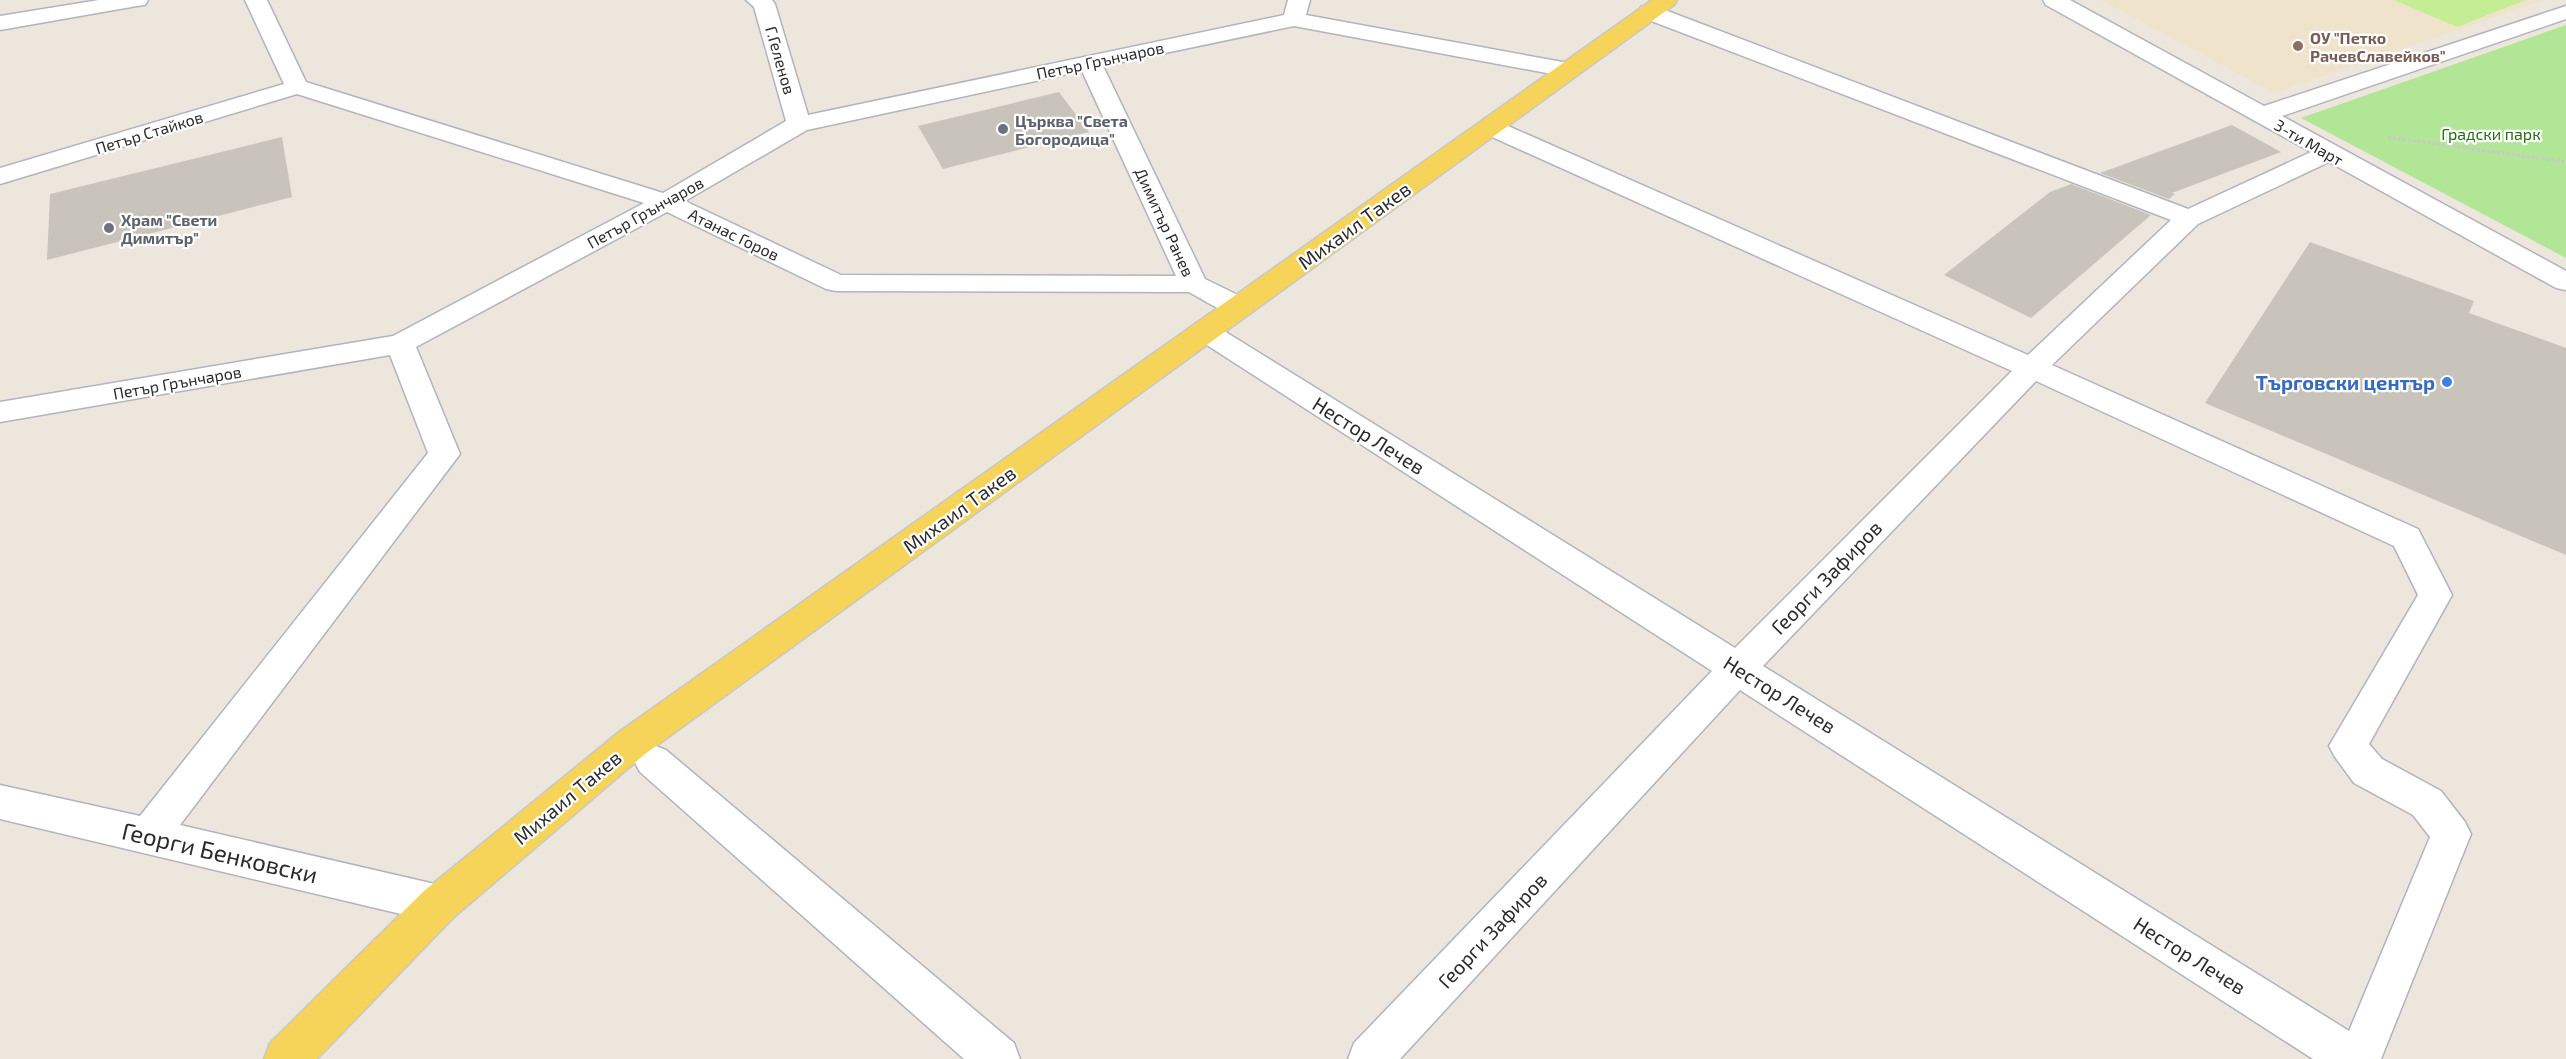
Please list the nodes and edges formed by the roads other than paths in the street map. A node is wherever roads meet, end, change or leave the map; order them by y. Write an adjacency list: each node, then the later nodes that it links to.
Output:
1 (137, 0): 6 (street)
2 (256, 0): 12 (street)
3 (2054, 0): 13 (street, 3-ти Март)
4 (764, 1): 14 (street, Г.Геленов)
5 (1657, 6): 11 (main road, Михаил Такев); 19 (street)
6 (37, 8): 9 (street)
7 (1296, 10): 10 (street, Петър Грънчаров); 11 (street, Петър Грънчаров)
8 (2566, 12): 13 (street)
9 (0, 23)
10 (1090, 63): 14 (street, Петър Грънчаров); 21 (street, Димитър Ранев)
11 (1568, 70): 15 (main road, Михаил Такев)
12 (297, 87): 17 (street, Петър Стайков); 18 (street, Атанас Горов)
13 (2263, 114): 16 (street, 3-ти Март)
14 (799, 124): 18 (street, Петър Грънчаров)
15 (1490, 127): 22 (main road, Михаил Такев); 25 (street)
16 (2328, 153): 19 (street, Георги Зафиров); 20 (street, 3-ти Март)
17 (0, 176)
18 (666, 202): 21 (street, Атанас Горов); 24 (street, Петър Грънчаров)
19 (2189, 218): 25 (street, Георги Зафиров)
20 (2566, 282)
21 (1194, 284): 22 (street, Атанас Горов)
22 (1240, 307): 23 (main road, Михаил Такев)
23 (1206, 332): 27 (street, Нестор Лечев); 31 (main road, Михаил Такев)
24 (400, 344): 26 (street, Петър Грънчаров); 30 (street)
25 (2032, 368): 27 (street, Георги Зафиров); 36 (street)
26 (0, 412)
27 (1738, 668): 34 (street, Георги Зафиров); 35 (street, Нестор Лечев)
28 (653, 761): 33 (street)
29 (0, 802): 30 (street, Георги Бенковски)
30 (149, 835): 31 (street, Георги Бенковски)
31 (439, 904): 32 (main road, Михаил Такев)
32 (286, 1059)
33 (998, 1059)
34 (1370, 1059)
35 (2353, 1059)
36 (2359, 1059)

